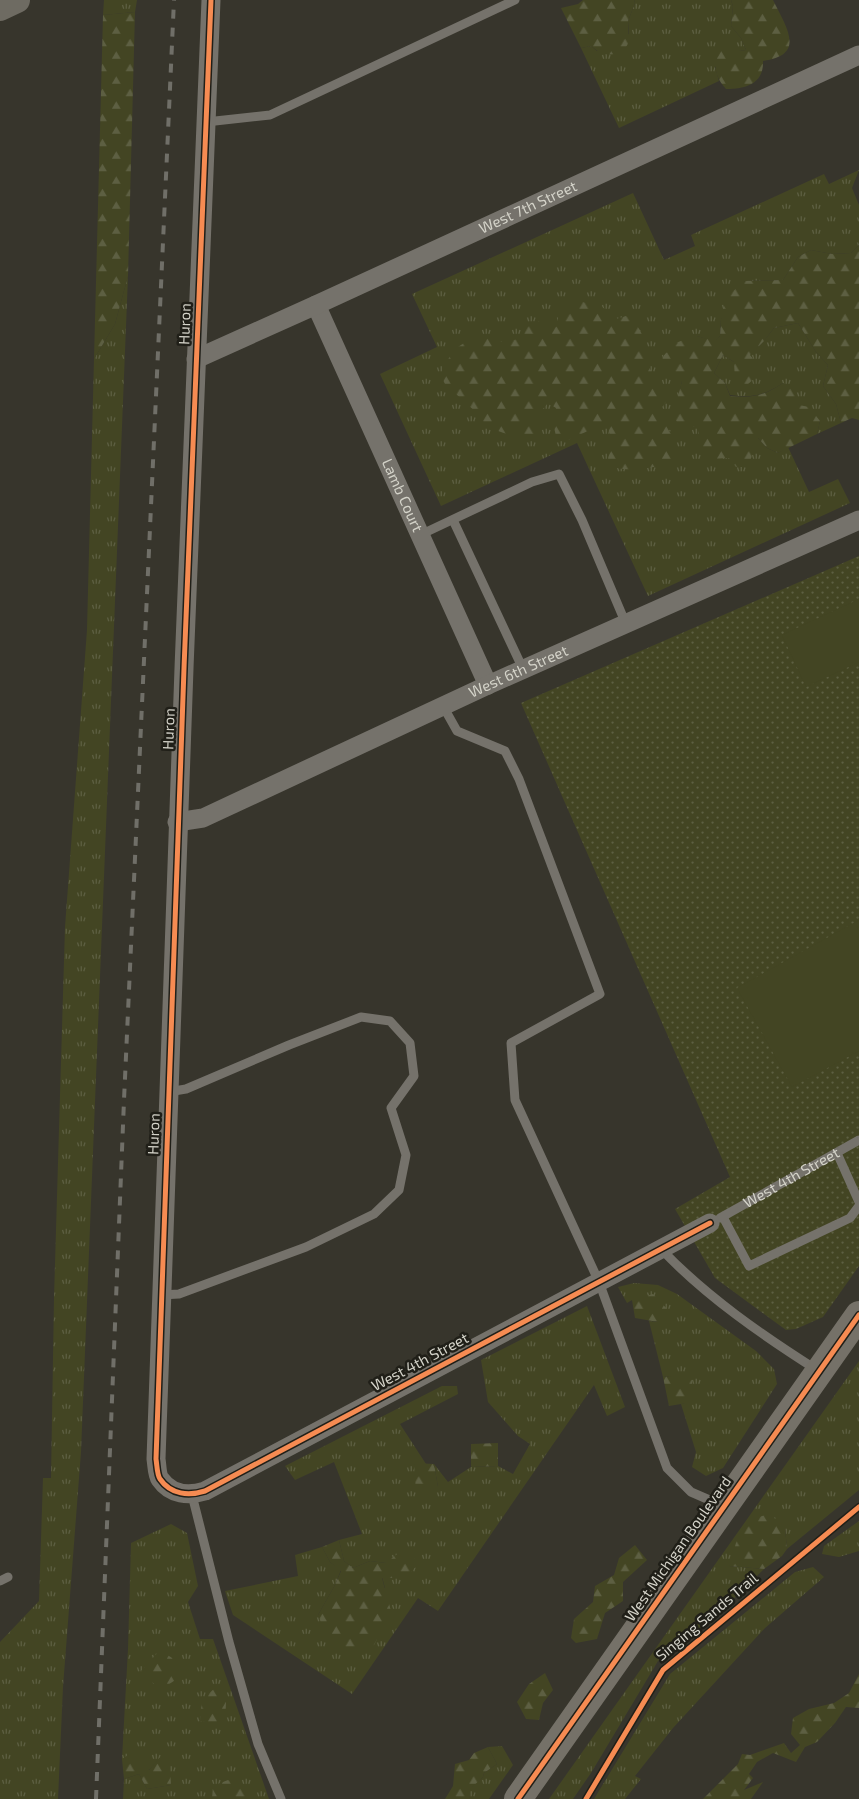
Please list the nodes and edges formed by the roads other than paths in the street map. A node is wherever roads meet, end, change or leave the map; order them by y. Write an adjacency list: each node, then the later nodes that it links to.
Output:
1 (17, 0): 4 (street)
2 (211, 0): 6 (street, Huron)
3 (515, 0): 6 (lane)
4 (0, 8)
5 (859, 55): 7 (street, West 7th Street)
6 (206, 122): 8 (street, Huron)
7 (316, 306): 8 (street, West 7th Street); 11 (street, Lamb Court)
8 (196, 359): 16 (street, Huron)
9 (453, 520): 11 (lane); 12 (lane); 13 (lane)
10 (859, 520): 12 (street, West 6th Street)
11 (420, 535): 14 (street, Lamb Court)
12 (626, 624): 13 (street, West 6th Street)
13 (523, 669): 14 (street, West 6th Street)
14 (488, 685): 15 (street, West 6th Street)
15 (443, 706): 16 (street, West 6th Street); 24 (lane)
16 (177, 822): 17 (street, Huron)
17 (168, 1092): 25 (street, Huron); 25 (lane)
18 (859, 1140): 19 (lane, West 4th Street)
19 (837, 1153): 20 (lane); 22 (lane, West 4th Street)
20 (859, 1202)
21 (859, 1206): 22 (lane)
22 (717, 1220): 23 (street, West 4th Street)
23 (662, 1250): 24 (street, West 4th Street); 27 (lane)
24 (599, 1282): 28 (street, West 4th Street); 29 (lane)
25 (161, 1295): 28 (street, Huron)
26 (859, 1315): 27 (main road, West Michigan Boulevard)
27 (819, 1371): 29 (main road, West Michigan Boulevard)
28 (192, 1495): 30 (lane)
29 (724, 1506): 31 (main road, West Michigan Boulevard)
30 (281, 1799)
31 (518, 1799)

